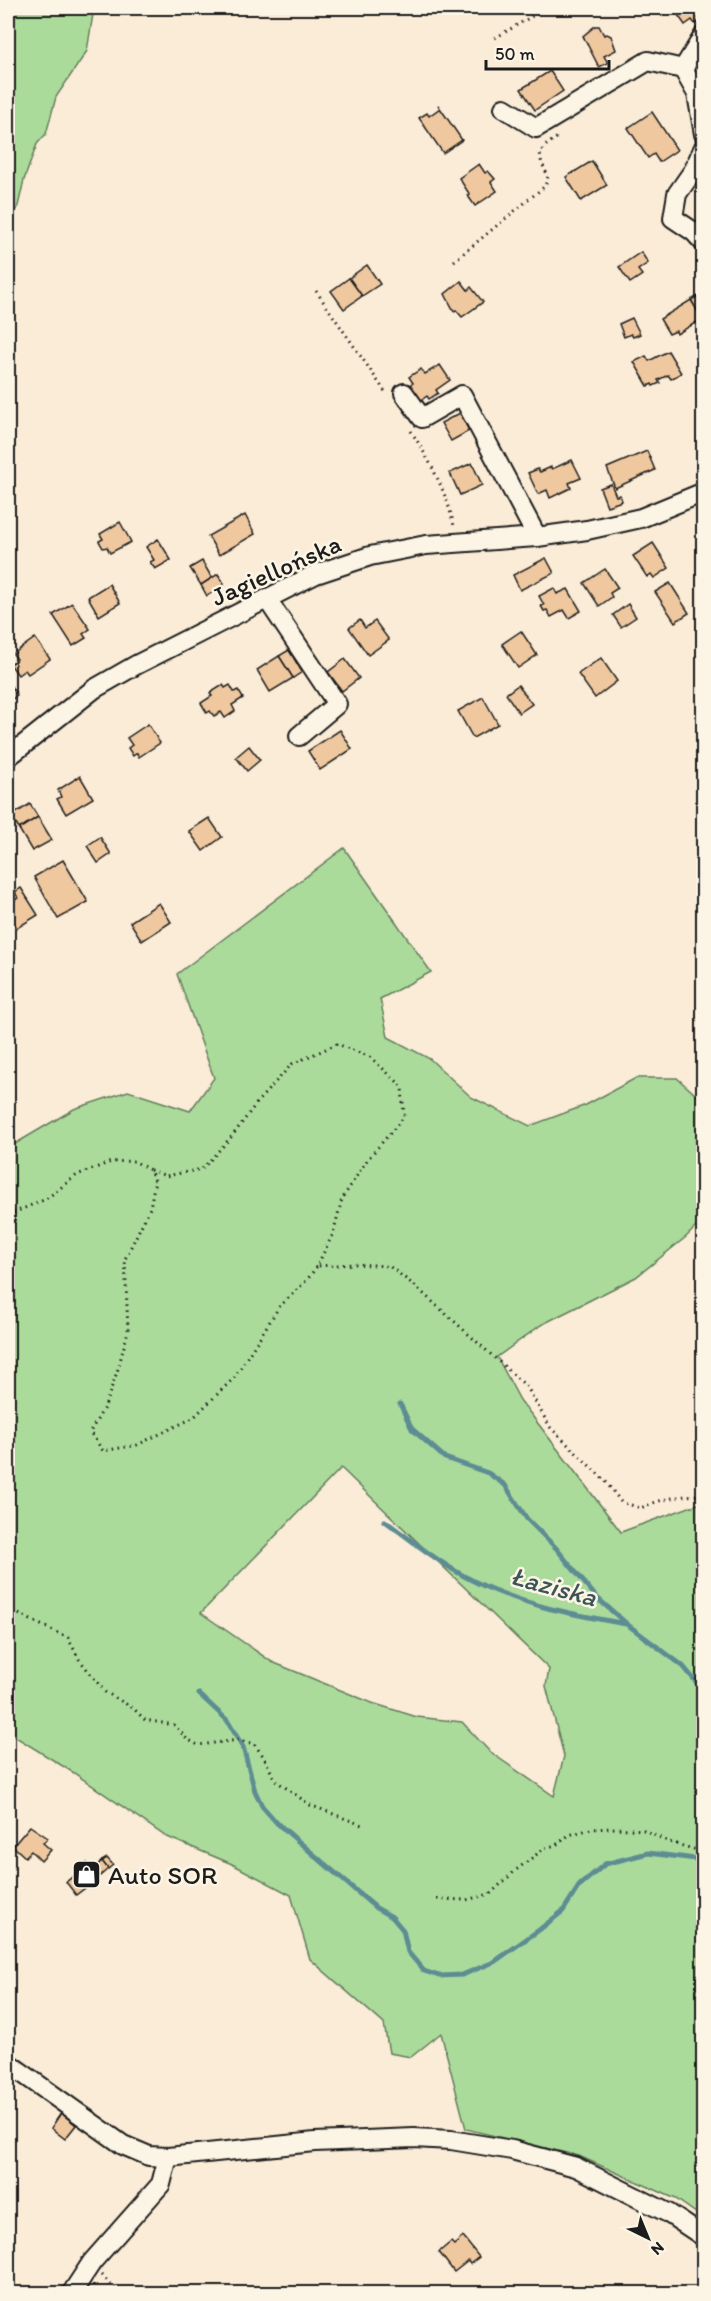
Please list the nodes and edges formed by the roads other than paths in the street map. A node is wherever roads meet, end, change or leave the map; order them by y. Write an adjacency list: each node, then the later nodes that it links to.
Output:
1 (704, 35): 2 (street)
2 (684, 69): 3 (street); 4 (street)
3 (504, 108)
4 (704, 134)
5 (704, 147): 6 (street)
6 (704, 243)
7 (404, 393): 9 (street)
8 (704, 492): 9 (street, Jagiellońska)
9 (537, 537): 10 (street, Jagiellońska)
10 (267, 599): 11 (street); 12 (street, Jagiellońska)
11 (299, 736)
12 (8, 757)
13 (8, 2063): 14 (street)
14 (168, 2157): 15 (street); 16 (street)
15 (704, 2237)
16 (71, 2294)

